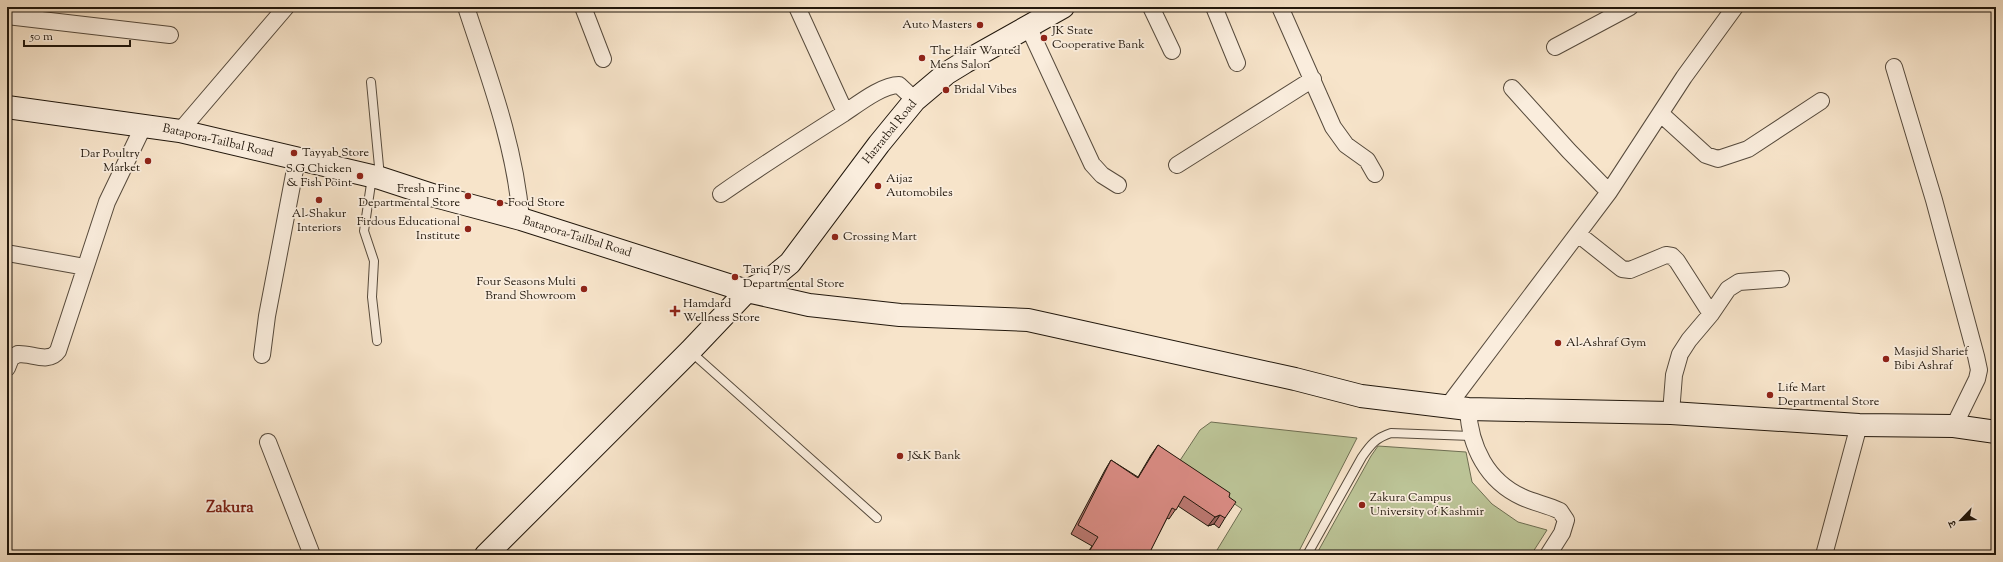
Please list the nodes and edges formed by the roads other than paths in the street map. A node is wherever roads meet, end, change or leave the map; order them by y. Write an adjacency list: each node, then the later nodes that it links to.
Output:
1 (286, 7): 28 (street)
2 (466, 7): 36 (street)
3 (583, 7): 16 (street)
4 (797, 7): 25 (street)
5 (1063, 7): 12 (main road, Hazratbal Road)
6 (1151, 7): 15 (street)
7 (1214, 7): 17 (street)
8 (1280, 7): 19 (street)
9 (1630, 7): 14 (street)
10 (1735, 7): 26 (street)
11 (7, 16): 13 (street)
12 (1028, 26): 22 (main road, Hazratbal Road); 33 (street)
13 (170, 35)
14 (1555, 47)
15 (1172, 51)
16 (603, 59)
17 (1237, 63)
18 (1894, 67): 50 (street)
19 (1313, 79): 30 (street); 31 (street)
20 (371, 82): 32 (lane)
21 (1512, 88): 34 (street)
22 (915, 100): 25 (street); 41 (main road, Hazratbal Road)
23 (1821, 101): 26 (street)
24 (7, 107): 27 (main road, Batapora-Tailbal Road)
25 (845, 112): 35 (street)
26 (1661, 114): 34 (street)
27 (144, 125): 28 (main road, Batapora-Tailbal Road); 39 (street)
28 (180, 131): 29 (main road, Batapora-Tailbal Road)
29 (297, 159): 32 (main road, Batapora-Tailbal Road); 45 (street)
30 (1177, 165)
31 (1375, 174)
32 (376, 177): 36 (main road, Batapora-Tailbal Road); 43 (lane)
33 (1118, 184)
34 (1609, 192): 37 (street)
35 (721, 194)
36 (521, 219): 41 (main road, Batapora-Tailbal Road)
37 (1578, 234): 42 (street); 47 (street)
38 (7, 253): 39 (street)
39 (85, 267): 46 (street)
40 (1781, 279): 42 (street)
41 (747, 291): 44 (main road, Hazratbal Road); 47 (main road, Batapora-Tailbal Road)
42 (1711, 314): 48 (street)
43 (377, 341)
44 (690, 351): 54 (lane); 56 (main road, Hazratbal Road)
45 (262, 355)
46 (7, 368)
47 (1458, 408): 48 (main road, Batapora-Tailbal Road); 52 (street)
48 (1671, 413): 49 (main road, Batapora-Tailbal Road)
49 (1859, 425): 50 (main road, Batapora-Tailbal Road); 59 (street)
50 (1954, 426): 51 (main road, Batapora-Tailbal Road)
51 (1996, 432)
52 (1471, 436): 57 (lane); 58 (street)
53 (268, 442): 55 (street)
54 (877, 518)
55 (312, 555)
56 (486, 555)
57 (1307, 555)
58 (1548, 555)
59 (1824, 555)

